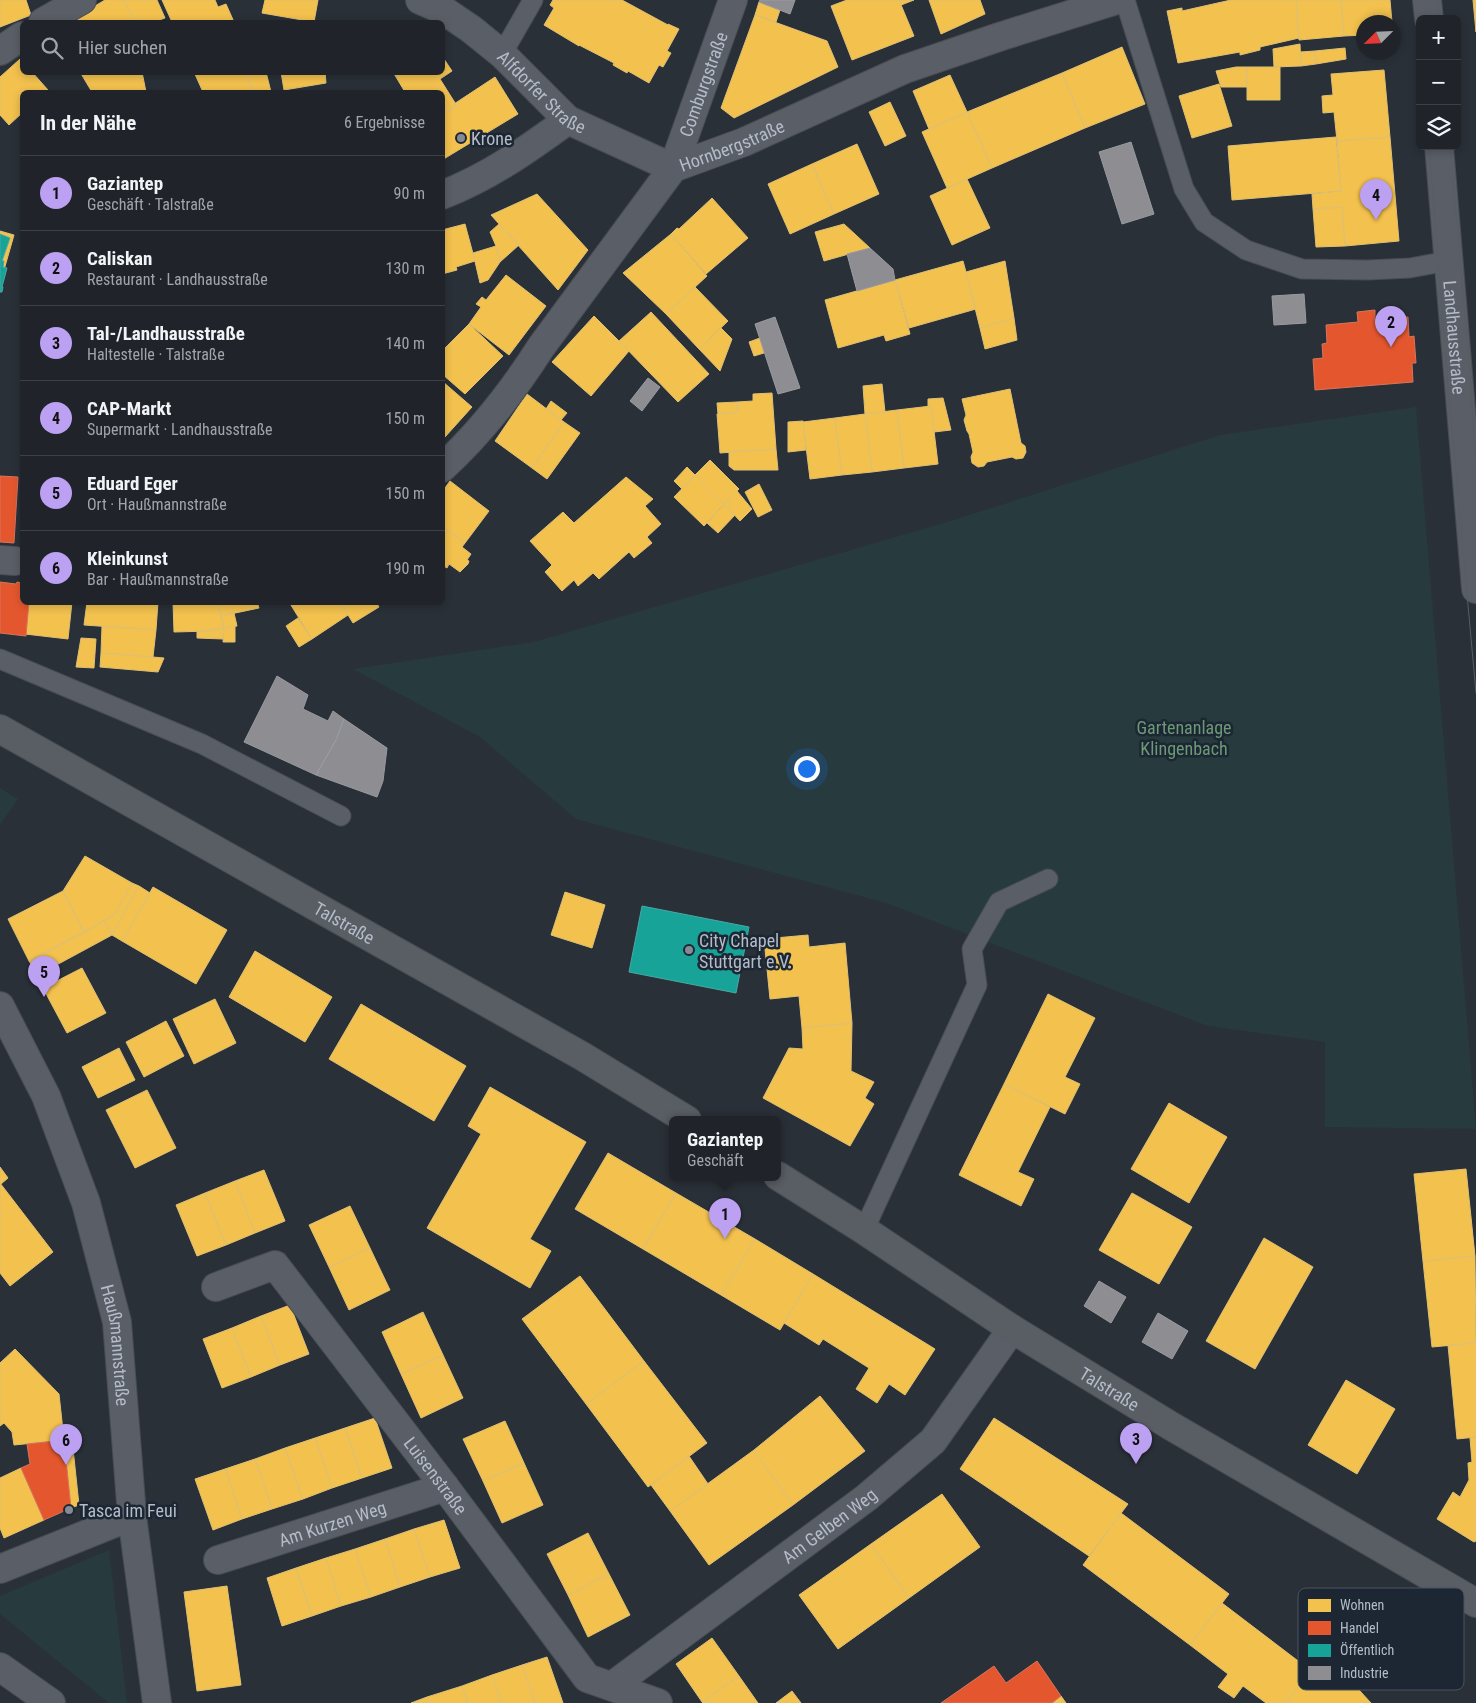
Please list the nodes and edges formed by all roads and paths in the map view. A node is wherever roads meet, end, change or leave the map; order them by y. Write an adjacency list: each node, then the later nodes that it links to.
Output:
1 (82, 0): 9 (street)
2 (420, 0): 12 (street, Alfdorfer Straße)
3 (533, 0): 12 (lane)
4 (733, 0): 15 (street, Comburgstraße)
5 (1117, 0): 15 (street, Hornbergstraße)
6 (1125, 0): 17 (lane)
7 (1427, 0): 8 (street)
8 (1429, 15)
9 (47, 20)
10 (20, 37): 11 (street)
11 (0, 51)
12 (502, 54): 13 (street, Alfdorfer Straße)
13 (568, 120): 15 (street, Alfdorfer Straße); 16 (street)
14 (1439, 150): 17 (street, Landhausstraße)
15 (673, 168): 19 (street, Hornbergstraße)
16 (445, 194)
17 (1448, 261): 18 (street, Landhausstraße)
18 (1467, 360): 20 (street, Landhausstraße)
19 (445, 465)
20 (1476, 589)
21 (0, 660): 23 (lane)
22 (0, 729): 26 (main road, Talstraße)
23 (341, 816)
24 (1048, 879): 28 (lane)
25 (0, 1006): 32 (street, Haußmannstraße)
26 (680, 1116)
27 (781, 1178): 28 (main road, Talstraße)
28 (864, 1230): 30 (main road, Talstraße)
29 (216, 1287): 31 (street, Luisenstraße)
30 (1012, 1329): 35 (main road, Talstraße); 39 (street, Am Gelben Weg)
31 (445, 1487): 33 (street, Am Kurzen Weg); 39 (street, Luisenstraße)
32 (132, 1516): 34 (street); 41 (street, Haußmannstraße)
33 (218, 1560)
34 (0, 1569)
35 (1450, 1588)
36 (1464, 1596): 37 (main road, Talstraße)
37 (1476, 1603)
38 (0, 1667): 40 (street)
39 (633, 1697)
40 (51, 1703)
41 (157, 1703)

